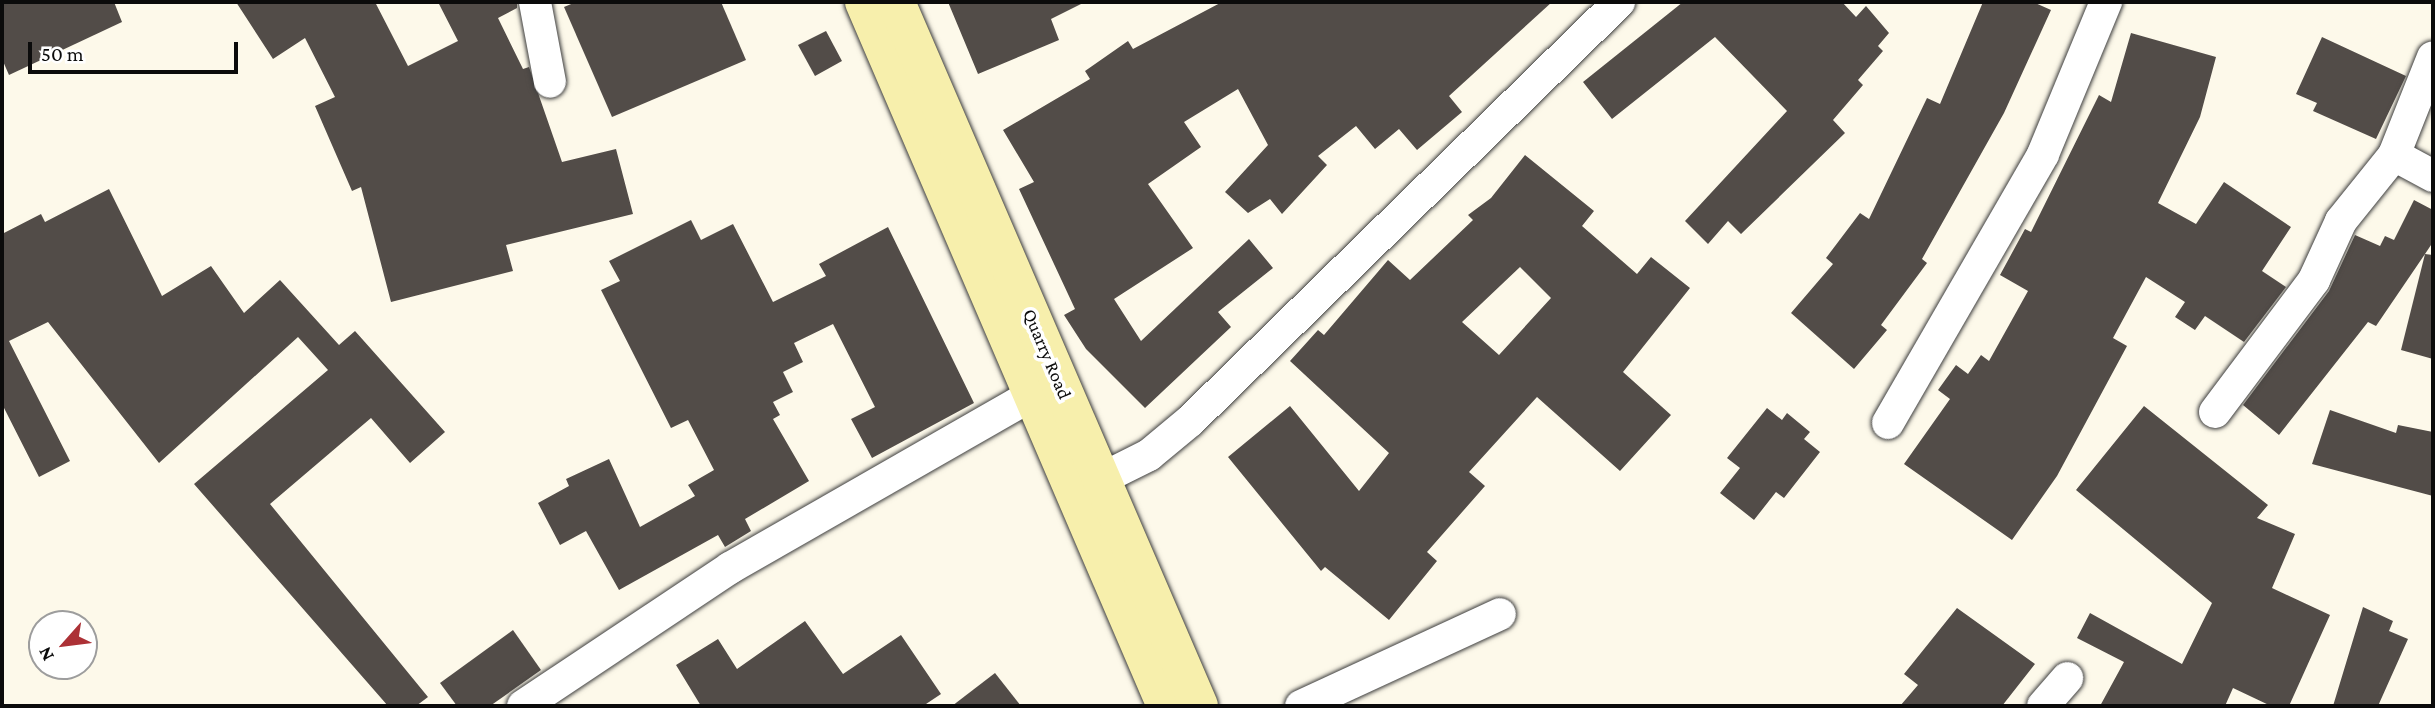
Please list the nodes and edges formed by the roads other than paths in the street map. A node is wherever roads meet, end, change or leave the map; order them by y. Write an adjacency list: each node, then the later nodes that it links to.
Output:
1 (535, 2): 7 (street)
2 (864, 2): 10 (main road, Quarry Road)
3 (896, 2): 13 (main road, Quarry Road)
4 (1619, 2): 13 (street)
5 (2106, 2): 12 (street)
6 (2433, 57): 8 (street)
7 (550, 82)
8 (2395, 155): 9 (street); 11 (street)
9 (2433, 176)
10 (1032, 395): 16 (street); 17 (main road, Quarry Road)
11 (2215, 412)
12 (1888, 423)
13 (1101, 479): 18 (main road, Quarry Road)
14 (1500, 614): 19 (street)
15 (2067, 678): 20 (street)
16 (523, 706)
17 (1166, 706)
18 (1199, 706)
19 (1301, 706)
20 (2043, 706)

